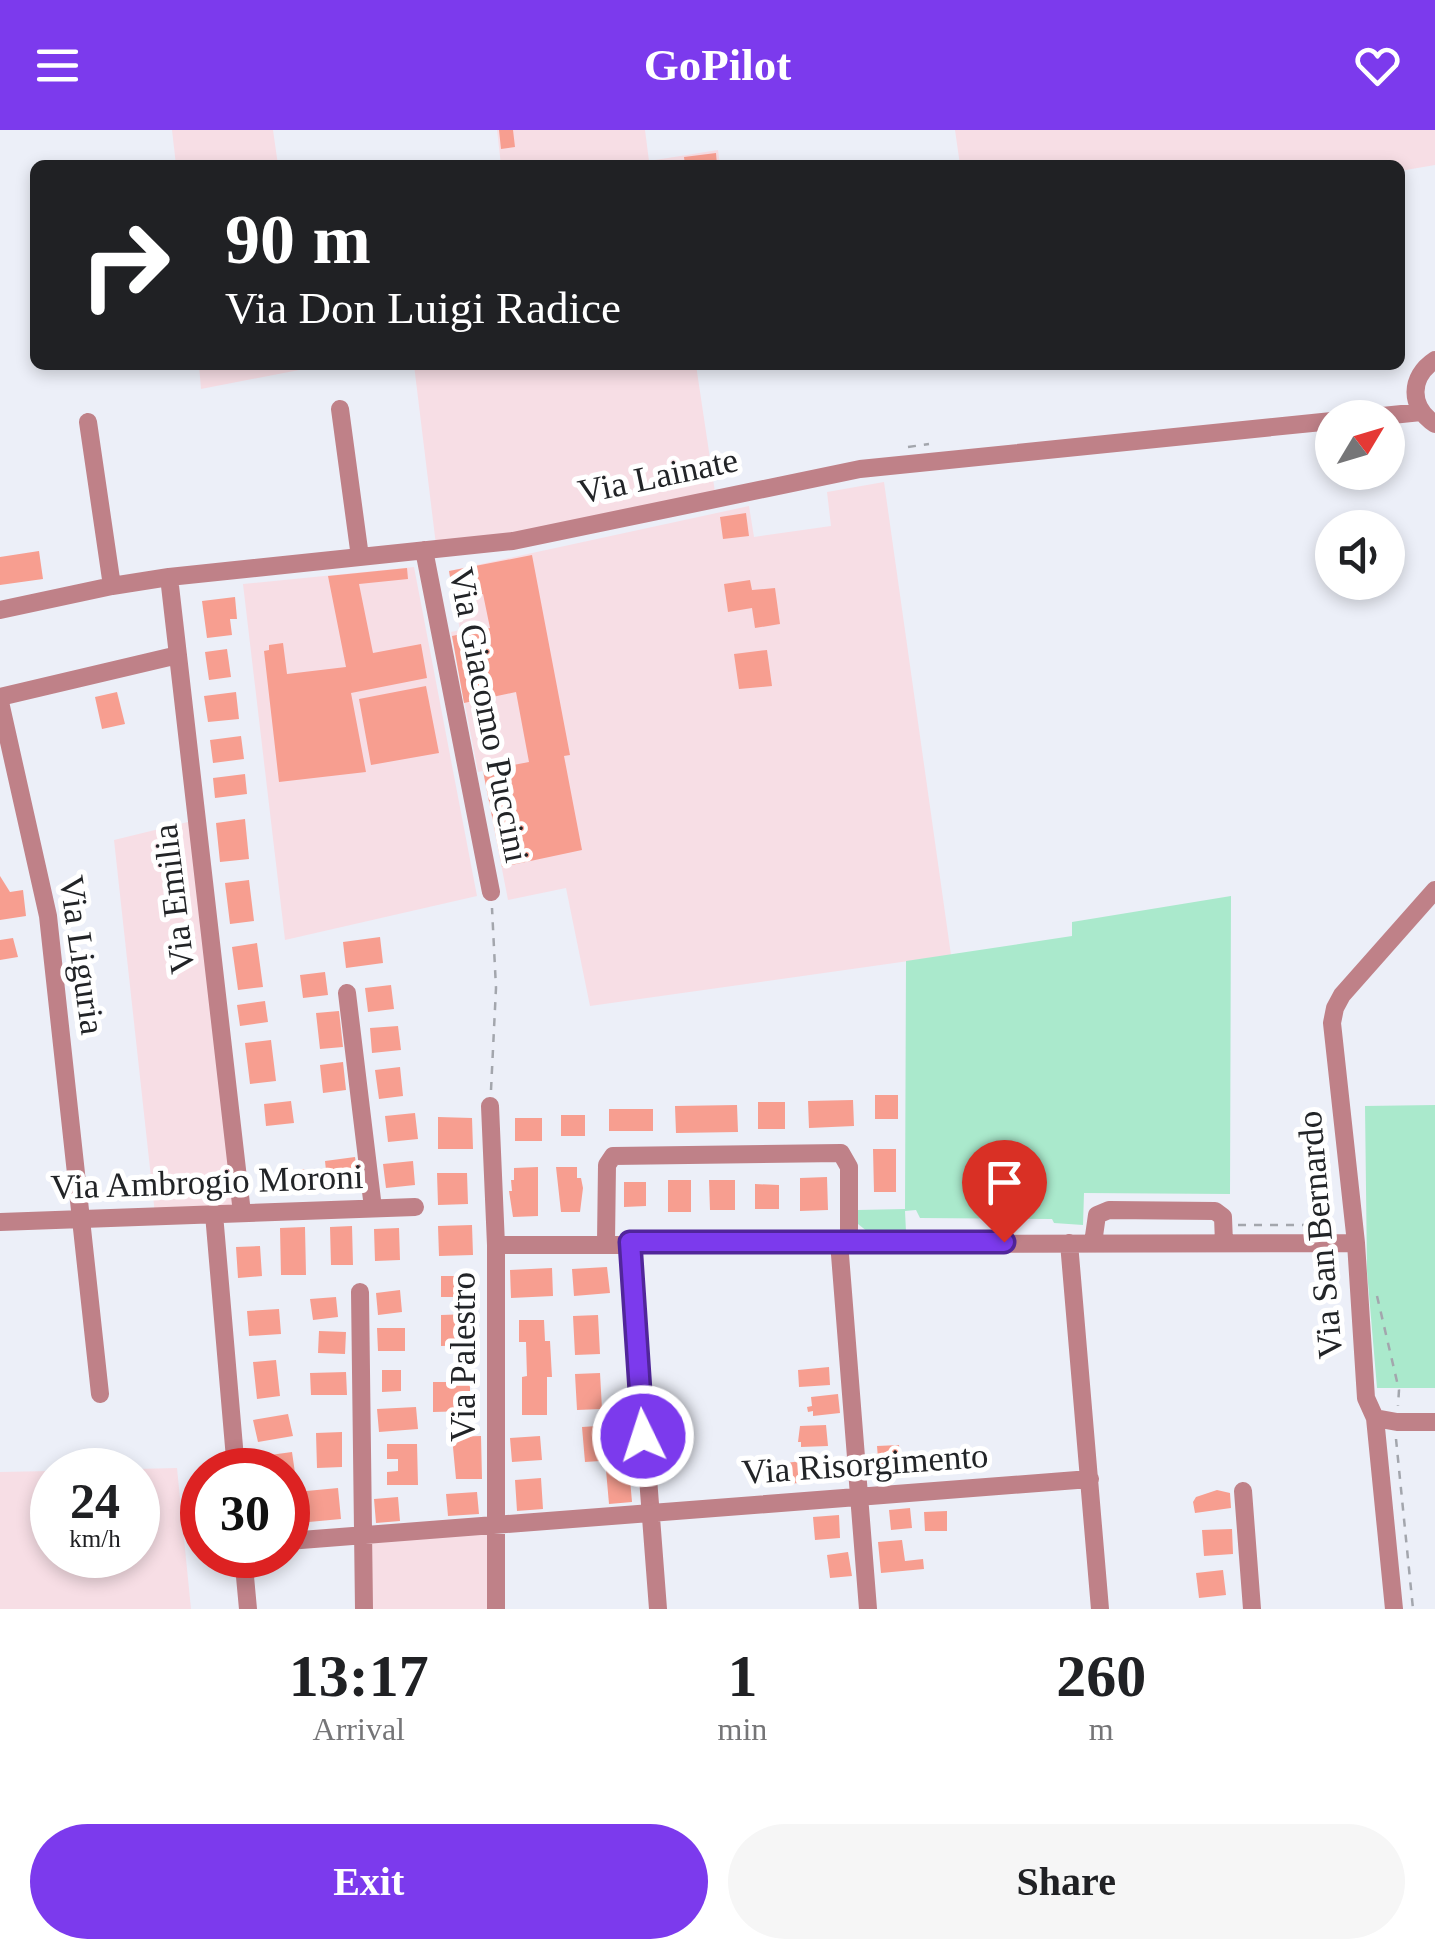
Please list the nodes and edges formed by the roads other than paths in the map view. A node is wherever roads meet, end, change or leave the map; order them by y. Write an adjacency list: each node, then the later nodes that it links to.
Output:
1 (1435, 360): 3 (street)
2 (340, 410): 7 (street)
3 (1428, 418)
4 (88, 422): 9 (street)
5 (1315, 422): 6 (street, Via Lainate)
6 (424, 550): 7 (street, Via Lainate); 14 (street, Via Giacomo Puccini)
7 (360, 557): 8 (street, Via Lainate)
8 (169, 578): 9 (street, Via Lainate); 11 (street, Via Emilia)
9 (112, 586): 10 (street, Via Lainate)
10 (0, 610)
11 (178, 655): 12 (street); 19 (street, Via Emilia)
12 (0, 700): 21 (street, Via Liguria)
13 (1435, 890): 29 (street, Via San Bernardo)
14 (492, 892)
15 (347, 993): 17 (street)
16 (490, 1106): 30 (street, Via Palestro)
17 (372, 1208): 18 (street, Via Ambrogio Moroni); 19 (street, Via Ambrogio Moroni)
18 (416, 1208)
19 (242, 1213): 20 (street, Via Ambrogio Moroni)
20 (214, 1214): 21 (street, Via Ambrogio Moroni); 35 (street)
21 (81, 1219): 22 (street, Via Ambrogio Moroni); 32 (street, Via Liguria)
22 (0, 1222)
23 (1227, 1234): 28 (street); 28 (street); 29 (street)
24 (606, 1242): 25 (street); 26 (street); 30 (street)
25 (630, 1242): 26 (street); 39 (street)
26 (844, 1242): 27 (street); 38 (street)
27 (1069, 1243): 28 (street); 36 (street)
28 (1093, 1243)
29 (1356, 1243): 33 (street, Via San Bernardo)
30 (496, 1245): 40 (street, Via Palestro)
31 (360, 1292): 41 (street)
32 (100, 1394)
33 (1374, 1418): 34 (street); 51 (street, Via San Bernardo)
34 (1435, 1422)
35 (234, 1448)
36 (1090, 1479): 38 (street, Via Risorgimento); 49 (street)
37 (1243, 1491): 50 (street)
38 (857, 1497): 39 (street, Via Risorgimento); 48 (street)
39 (648, 1514): 40 (street, Via Risorgimento); 47 (street)
40 (494, 1527): 41 (street, Via Risorgimento); 46 (street, Via Palestro)
41 (363, 1536): 42 (street, Via Risorgimento); 45 (street)
42 (310, 1540)
43 (246, 1578): 44 (street)
44 (248, 1609)
45 (364, 1609)
46 (496, 1609)
47 (658, 1609)
48 (868, 1609)
49 (1100, 1609)
50 (1252, 1609)
51 (1394, 1609)

